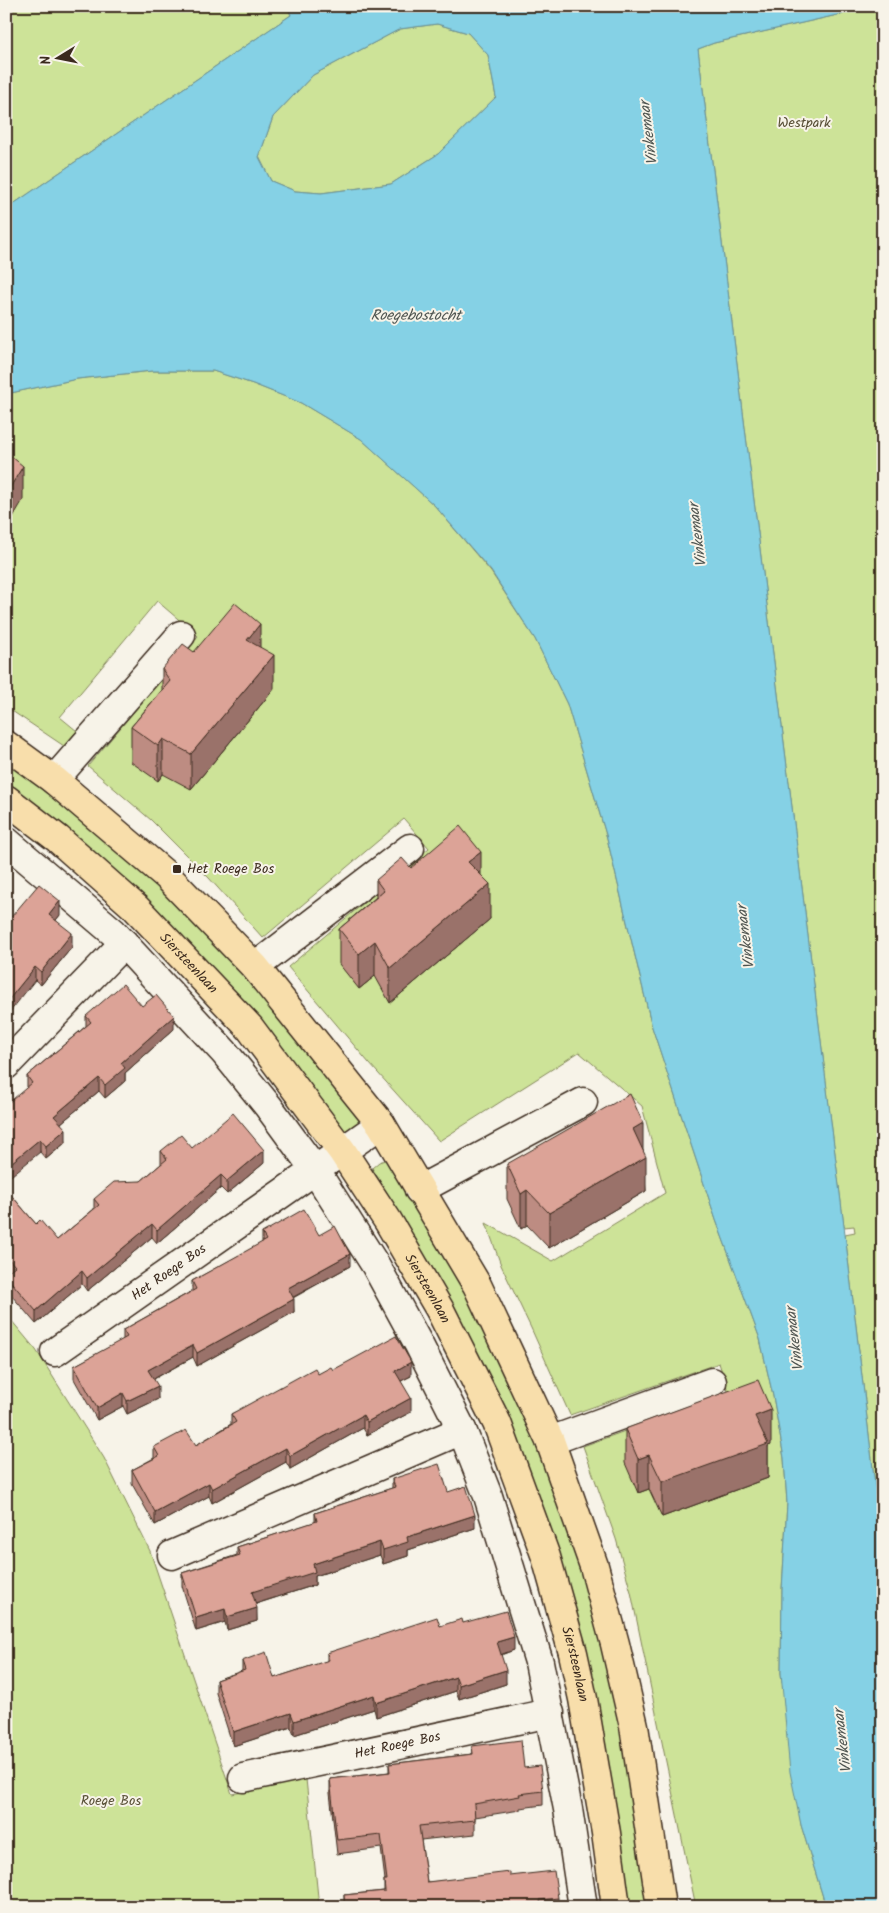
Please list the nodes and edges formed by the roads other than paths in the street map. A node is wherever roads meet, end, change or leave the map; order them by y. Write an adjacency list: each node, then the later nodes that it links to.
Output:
1 (181, 634): 3 (street)
2 (6, 745): 3 (main road)
3 (54, 780): 8 (main road)
4 (6, 799): 12 (main road, Siersteenlaan)
5 (6, 841): 7 (street)
6 (410, 848): 8 (street)
7 (124, 943): 9 (street); 13 (street)
8 (255, 967): 11 (main road)
9 (6, 1065)
10 (583, 1102): 14 (street)
11 (380, 1124): 12 (street, Het Roege Bos); 14 (main road)
12 (342, 1151): 13 (street, Het Roege Bos); 23 (main road, Siersteenlaan)
13 (314, 1170): 15 (street, Het Roege Bos); 17 (street)
14 (419, 1190): 18 (main road)
15 (55, 1352)
16 (712, 1382): 18 (street)
17 (462, 1430): 19 (street); 20 (street)
18 (550, 1441): 24 (main road)
19 (172, 1555)
20 (550, 1713): 21 (street, Het Roege Bos); 22 (street)
21 (243, 1778)
22 (583, 1907)
23 (616, 1907)
24 (661, 1907)

